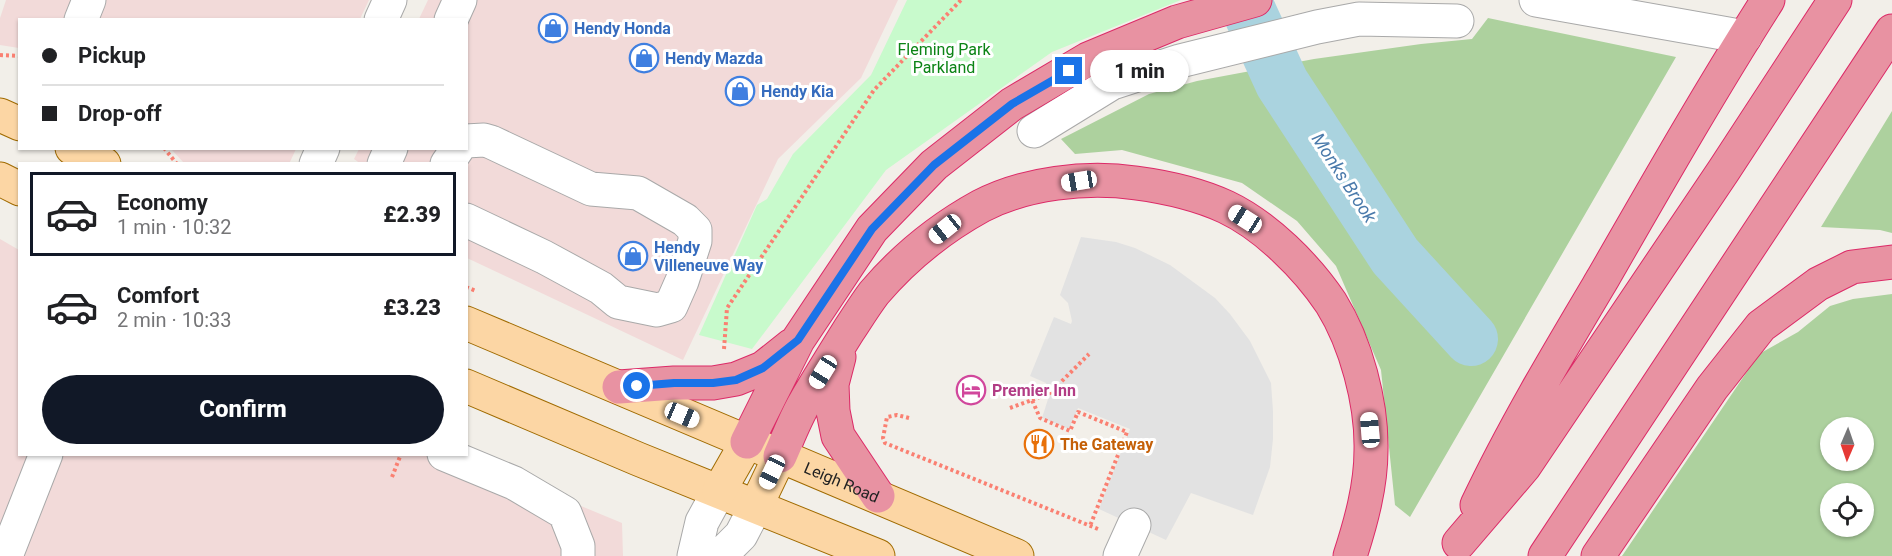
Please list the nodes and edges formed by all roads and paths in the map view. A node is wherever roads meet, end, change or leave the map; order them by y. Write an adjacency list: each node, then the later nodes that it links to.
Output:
1 (89, 0): 9 (street)
2 (390, 0): 10 (street)
3 (460, 0): 11 (street)
4 (961, 0): 34 (path)
5 (1255, 0): 32 (highway)
6 (1536, 0): 14 (street)
7 (1768, 0): 14 (highway)
8 (1835, 0): 52 (highway)
9 (82, 18)
10 (382, 18)
11 (452, 18)
12 (1457, 21): 19 (street)
13 (1892, 31): 60 (highway)
14 (1745, 37): 52 (highway)
15 (0, 55): 16 (path)
16 (18, 56)
17 (0, 115): 18 (main road)
18 (18, 123)
19 (1034, 131)
20 (468, 141): 27 (street)
21 (76, 150): 23 (main road)
22 (166, 150): 24 (path)
23 (100, 162)
24 (175, 162)
25 (0, 179): 26 (main road)
26 (18, 188)
27 (468, 221)
28 (1892, 262): 61 (highway)
29 (468, 288): 30 (path)
30 (477, 292)
31 (468, 324): 37 (main road, Leigh Road)
32 (798, 340): 37 (highway); 41 (highway)
33 (843, 340): 45 (highway); 48 (highway); 59 (highway)
34 (723, 350)
35 (1089, 354): 38 (path)
36 (468, 387): 47 (main road)
37 (619, 387): 41 (main road, Leigh Road)
38 (1032, 400): 39 (path); 50 (path)
39 (1010, 408)
40 (909, 418): 50 (path)
41 (747, 442): 45 (main road, Leigh Road); 47 (main road)
42 (45, 456): 53 (street)
43 (400, 456): 46 (path)
44 (449, 456): 54 (street)
45 (780, 456): 48 (main road, Leigh Road); 49 (main road)
46 (392, 477)
47 (719, 491): 49 (main road); 55 (street)
48 (878, 496): 58 (main road, Leigh Road)
49 (756, 506): 56 (street); 57 (main road)
50 (1090, 526): 51 (path)
51 (1127, 540)
52 (1454, 550)
53 (6, 556)
54 (578, 556)
55 (694, 556)
56 (720, 556)
57 (878, 556)
58 (1017, 556)
59 (1350, 556)
60 (1545, 556)
61 (1598, 556)

